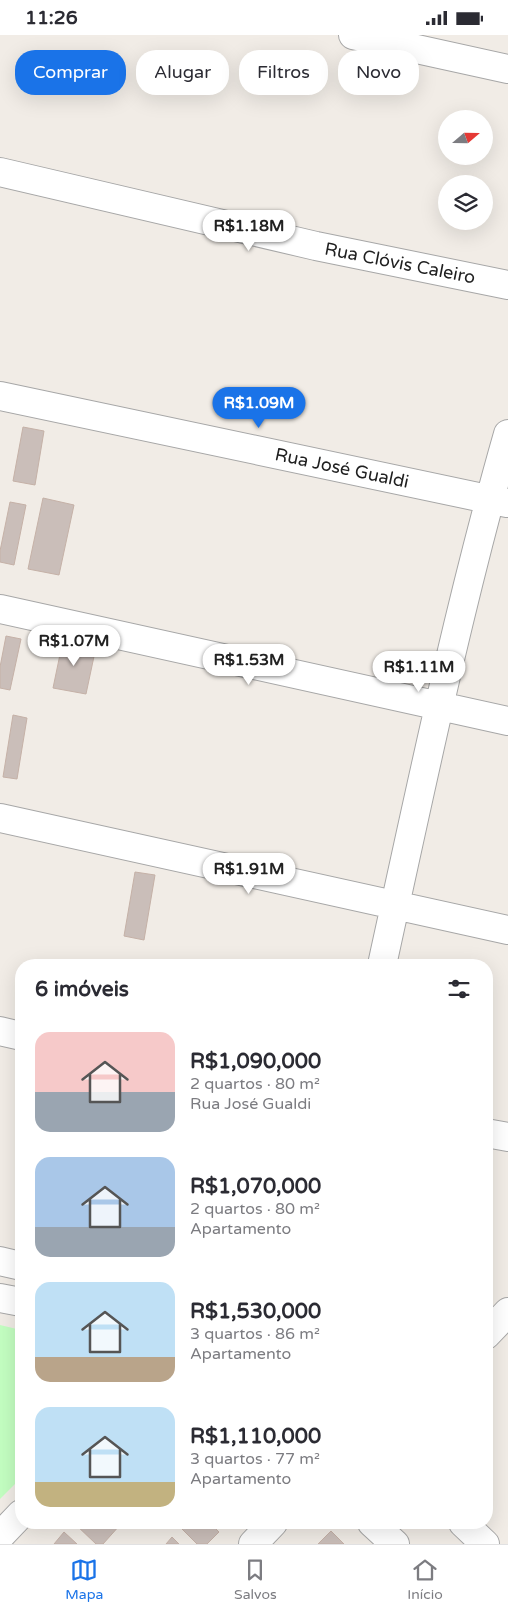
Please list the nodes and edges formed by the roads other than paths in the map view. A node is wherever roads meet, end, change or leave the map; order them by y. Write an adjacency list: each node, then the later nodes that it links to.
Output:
1 (352, 35): 2 (street)
2 (508, 69)
3 (0, 172): 4 (street, Rua Clóvis Caleiro)
4 (508, 285)
5 (0, 397): 7 (street, Rua José Gualdi)
6 (508, 434): 7 (street)
7 (499, 501): 9 (street)
8 (0, 609): 9 (street)
9 (438, 705): 10 (street); 12 (street)
10 (508, 721)
11 (0, 818): 12 (street)
12 (395, 905): 13 (street); 14 (street)
13 (508, 930)
14 (383, 959)
15 (0, 1031): 16 (street)
16 (15, 1035)
17 (493, 1134): 18 (street)
18 (508, 1137)
19 (0, 1261): 20 (street)
20 (15, 1264)
21 (0, 1298): 22 (street)
22 (15, 1301)
23 (508, 1312): 24 (street)
24 (493, 1328)
25 (15, 1520): 29 (street)
26 (267, 1529): 30 (street)
27 (379, 1529): 31 (street)
28 (470, 1529): 32 (street)
29 (0, 1536)
30 (253, 1544)
31 (395, 1544)
32 (486, 1544)

